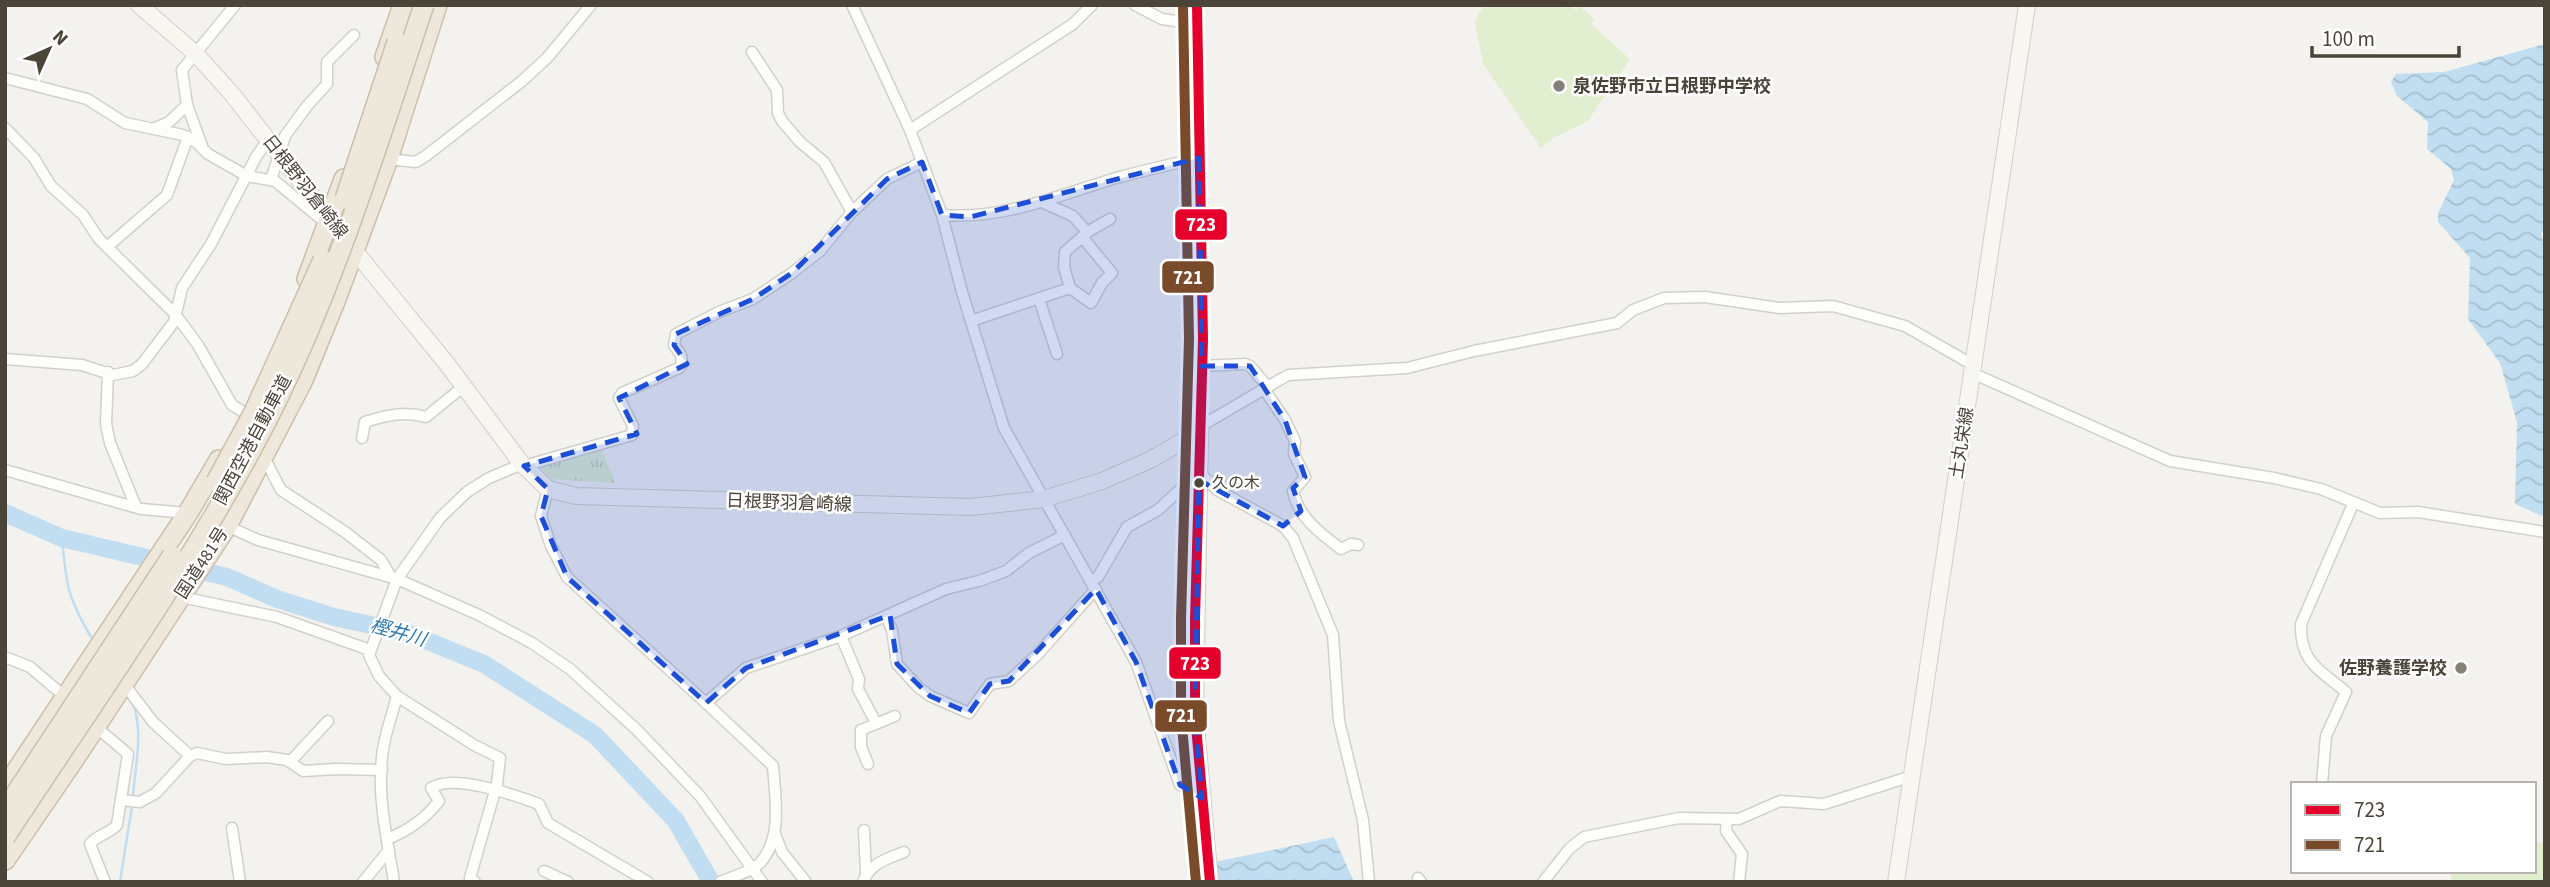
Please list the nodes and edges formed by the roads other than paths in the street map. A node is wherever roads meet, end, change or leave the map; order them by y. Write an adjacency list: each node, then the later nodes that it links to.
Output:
1 (139, 5): 16 (main road, 日根野羽倉崎線)
2 (235, 5): 16 (street)
3 (403, 5): 35 (highway)
4 (410, 5): 93 (highway, 関西空港自動車道, bridge)
5 (424, 5): 98 (highway, 関西空港自動車道, bridge)
6 (437, 5): 27 (highway, 国道481号)
7 (591, 5): 27 (street)
8 (852, 5): 21 (street)
9 (1092, 5): 21 (street)
10 (1135, 5): 13 (street)
11 (1197, 5): 13 (street)
12 (2028, 6): 46 (main road, 土丸栄線)
13 (1196, 24): 26 (street)
14 (354, 35): 25 (street)
15 (751, 52): 32 (street)
16 (195, 53): 18 (street); 23 (main road, 日根野羽倉崎線)
17 (5, 78): 20 (street)
18 (187, 105): 20 (street); 24 (street)
19 (5, 128): 37 (street)
20 (155, 128): 22 (street)
21 (910, 130): 28 (street)
22 (188, 138): 24 (street); 37 (street)
23 (268, 140): 25 (main road, 日根野羽倉崎線); 29 (street)
24 (203, 149): 29 (street)
25 (279, 154): 30 (street); 35 (main road, 日根野羽倉崎線)
26 (1199, 158): 31 (street); 45 (street)
27 (388, 159): 38 (highway, 国道481号)
28 (922, 162): 32 (street); 33 (street)
29 (247, 176): 30 (street); 41 (street)
30 (271, 180): 35 (street)
31 (1042, 202): 33 (street); 36 (street)
32 (852, 212): 54 (street)
33 (942, 215): 42 (street)
34 (1110, 219): 36 (street)
35 (328, 220): 38 (main road, 日根野羽倉崎線); 50 (highway)
36 (1085, 235): 39 (street); 39 (street)
37 (107, 247): 41 (street)
38 (354, 250): 48 (main road, 日根野羽倉崎線); 53 (highway, 国道481号)
39 (1070, 288): 40 (street)
40 (1039, 299): 42 (street); 43 (street)
41 (175, 314): 47 (street); 50 (street)
42 (971, 321): 58 (street)
43 (1056, 354)
44 (5, 359): 47 (street)
45 (1202, 366): 49 (street); 51 (street)
46 (1973, 369): 49 (street); 59 (street); 87 (main road, 土丸栄線)
47 (108, 372): 60 (street)
48 (464, 386): 52 (street); 54 (main road, 日根野羽倉崎線)
49 (1266, 388): 51 (street); 61 (street)
50 (245, 413): 62 (highway)
51 (1200, 429): 56 (main road); 58 (main road, 日根野羽倉崎線)
52 (362, 438)
53 (263, 456): 63 (highway, 国道481号); 68 (street)
54 (523, 465): 57 (main road, 日根野羽倉崎線); 68 (street)
55 (5, 470): 60 (street)
56 (1199, 472): 64 (street); 69 (street); 91 (main road)
57 (548, 489): 58 (main road, 日根野羽倉崎線); 78 (street)
58 (1044, 499): 66 (street)
59 (2353, 504): 65 (street); 88 (street)
60 (136, 507): 62 (street)
61 (1301, 511): 64 (street); 67 (street)
62 (188, 513): 89 (highway)
63 (226, 526): 68 (street); 70 (highway, 国道481号)
64 (1283, 526): 116 (street)
65 (2545, 532)
66 (1065, 535): 69 (street); 71 (street)
67 (1358, 545)
68 (394, 578): 73 (street); 102 (street)
69 (1094, 585): 71 (street); 91 (street)
70 (181, 597): 73 (street); 75 (highway, 国道481号)
71 (886, 617): 72 (street)
72 (841, 636): 78 (street); 81 (street)
73 (370, 650): 77 (street)
74 (5, 657): 76 (street)
75 (124, 684): 83 (street); 101 (highway, 国道481号)
76 (57, 690)
77 (397, 696): 86 (street); 90 (street)
78 (706, 703): 96 (street)
79 (895, 716): 81 (street)
80 (328, 721): 84 (street)
81 (876, 723): 85 (street)
82 (102, 732): 92 (street)
83 (190, 756): 84 (street); 92 (street)
84 (290, 762): 86 (street)
85 (868, 764)
86 (382, 770): 99 (street)
87 (1912, 776): 94 (street); 119 (main road, 土丸栄線)
88 (2322, 782)
89 (5, 788)
90 (496, 788): 99 (street); 109 (street); 111 (street)
91 (1202, 799): 115 (main road)
92 (121, 800): 105 (street)
93 (5, 810)
94 (1727, 818): 117 (street); 118 (street)
95 (232, 828): 106 (street)
96 (774, 828): 102 (street); 114 (street)
97 (864, 830): 104 (street)
98 (5, 837)
99 (388, 844): 107 (street); 108 (street)
100 (904, 852): 104 (street)
101 (5, 860)
102 (752, 867): 112 (street); 113 (street)
103 (544, 871): 110 (street)
104 (865, 877)
105 (105, 882)
106 (240, 882)
107 (363, 882)
108 (394, 882)
109 (475, 882)
110 (568, 882)
111 (648, 882)
112 (719, 882)
113 (762, 882)
114 (806, 882)
115 (1210, 882)
116 (1369, 882)
117 (1543, 882)
118 (1739, 882)
119 (1896, 882)

